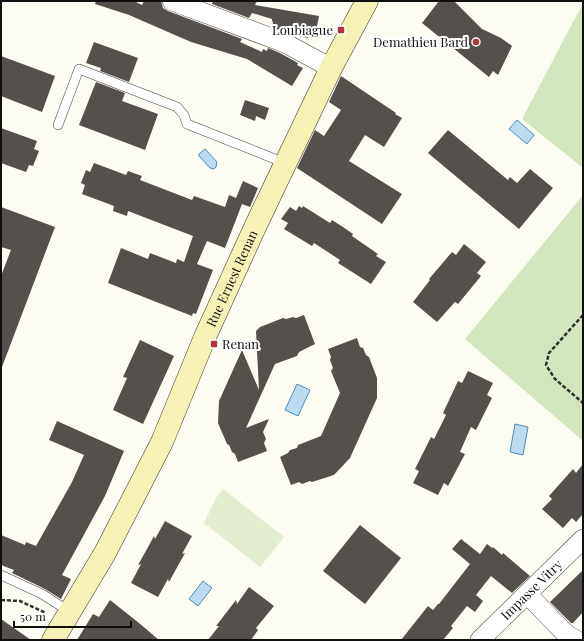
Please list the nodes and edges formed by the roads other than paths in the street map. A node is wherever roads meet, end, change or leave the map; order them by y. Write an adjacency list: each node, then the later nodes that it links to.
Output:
1 (172, 1): 3 (street)
2 (367, 1): 3 (street, Rue Ernest Renan)
3 (331, 68): 5 (street, Rue Ernest Renan)
4 (58, 125): 5 (lane)
5 (285, 163): 9 (street, Rue Ernest Renan)
6 (583, 539): 8 (street, Impasse Vitry)
7 (1, 575): 9 (lane)
8 (527, 594): 11 (street, Impasse Vitry); 12 (street)
9 (67, 617): 10 (street, Rue Ernest Renan)
10 (52, 640)
11 (480, 640)
12 (576, 640)

